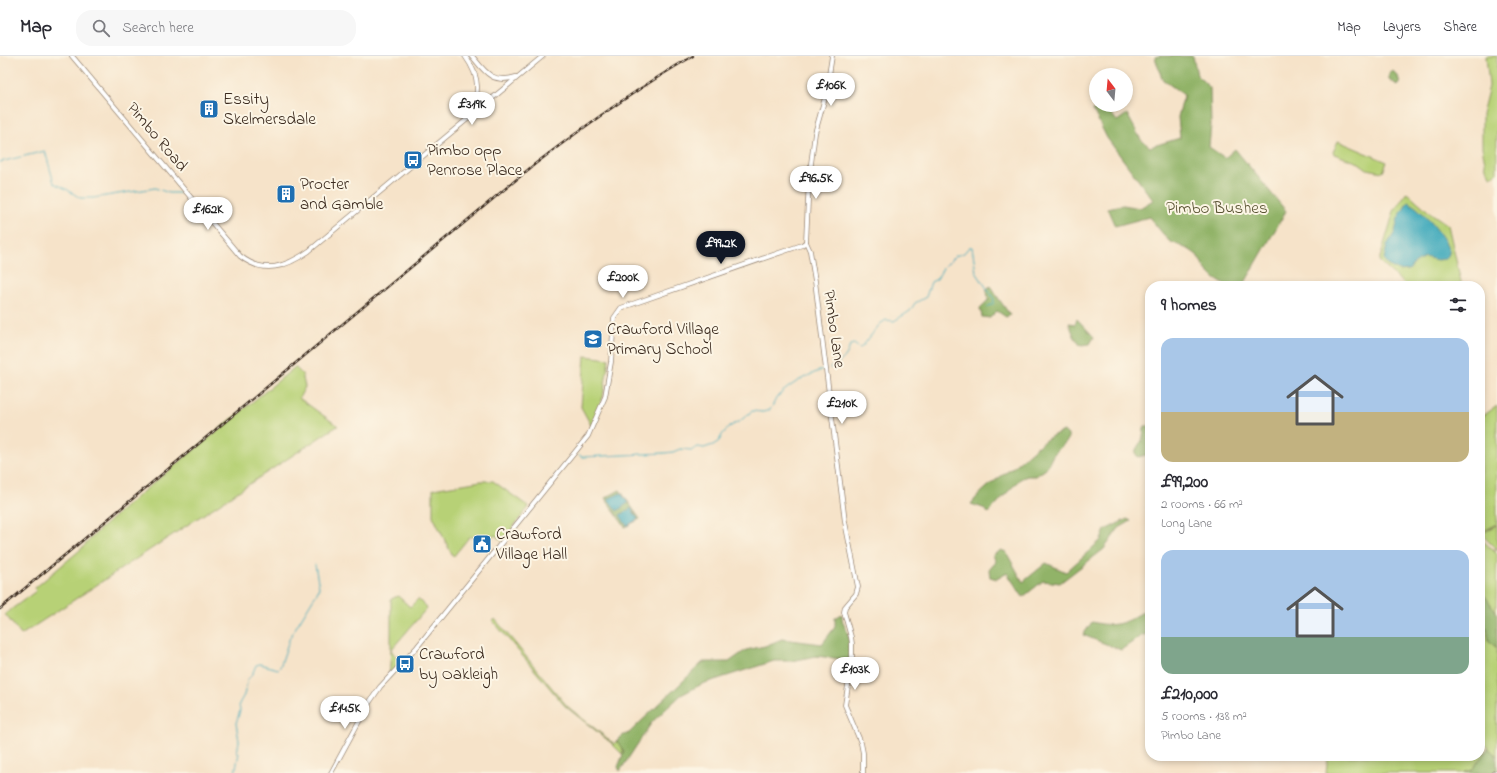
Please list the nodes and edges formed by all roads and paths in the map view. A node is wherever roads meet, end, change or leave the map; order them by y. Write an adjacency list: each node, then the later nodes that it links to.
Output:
1 (72, 56): 7 (street, Pimbo Road)
2 (465, 56): 7 (street)
3 (472, 56): 6 (street)
4 (543, 56): 6 (street, Pimbo Road)
5 (832, 56): 8 (street, Pimbo Lane)
6 (519, 76): 7 (street, Pimbo Road)
7 (462, 124)
8 (806, 242): 10 (street); 11 (street, Pimbo Lane)
9 (1497, 772): 12 (street)
10 (331, 773)
11 (863, 773)
12 (1494, 773)

